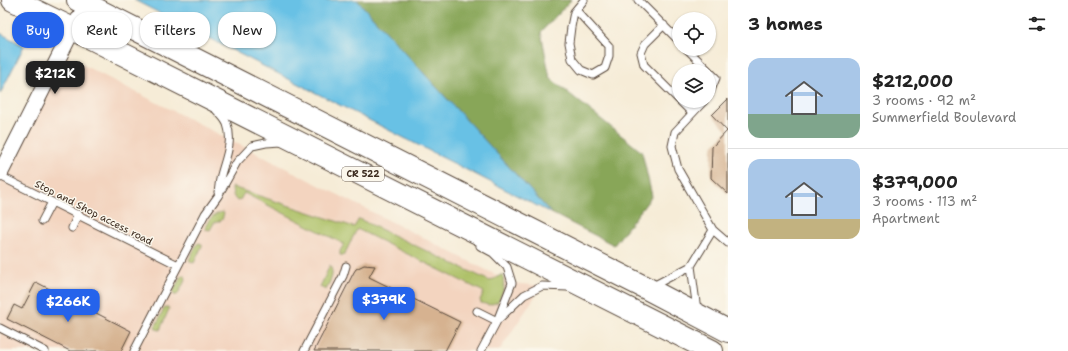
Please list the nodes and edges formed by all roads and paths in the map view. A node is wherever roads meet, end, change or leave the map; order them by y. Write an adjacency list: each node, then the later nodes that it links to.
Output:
1 (13, 0): 8 (main road, CR 522)
2 (584, 0): 5 (lane)
3 (638, 0): 7 (lane)
4 (85, 2): 6 (street); 33 (main road, CR 522)
5 (576, 10): 5 (lane)
6 (81, 12)
7 (664, 25): 10 (lane); 15 (lane)
8 (72, 29)
9 (72, 31): 20 (street)
10 (672, 34)
11 (111, 48): 14 (main road, CR 522)
12 (694, 56): 13 (lane)
13 (702, 64)
14 (202, 94): 19 (main road, CR 522); 21 (lane)
15 (672, 94)
16 (686, 108): 18 (lane)
17 (698, 108): 18 (lane)
18 (692, 114): 26 (lane)
19 (297, 141): 21 (lane); 32 (main road, CR 522)
20 (0, 175): 22 (lane, Stop and Shop access road)
21 (218, 196): 29 (lane)
22 (52, 202): 23 (lane, Stop and Shop access road); 24 (lane)
23 (78, 214): 25 (lane); 29 (lane, Stop and Shop access road)
24 (42, 221)
25 (72, 228)
26 (713, 230): 28 (lane); 31 (lane)
27 (474, 243): 36 (lane)
28 (728, 243)
29 (178, 265): 40 (lane)
30 (346, 266): 41 (lane)
31 (691, 266): 33 (lane); 35 (lane)
32 (589, 288): 36 (lane); 43 (main road, CR 522)
33 (648, 289): 35 (main road, CR 522)
34 (477, 311): 36 (lane)
35 (697, 315): 38 (main road, CR 522)
36 (497, 321): 42 (lane)
37 (0, 328): 39 (lane)
38 (728, 331)
39 (45, 351)
40 (134, 351)
41 (304, 351)
42 (481, 351)
43 (712, 351)

